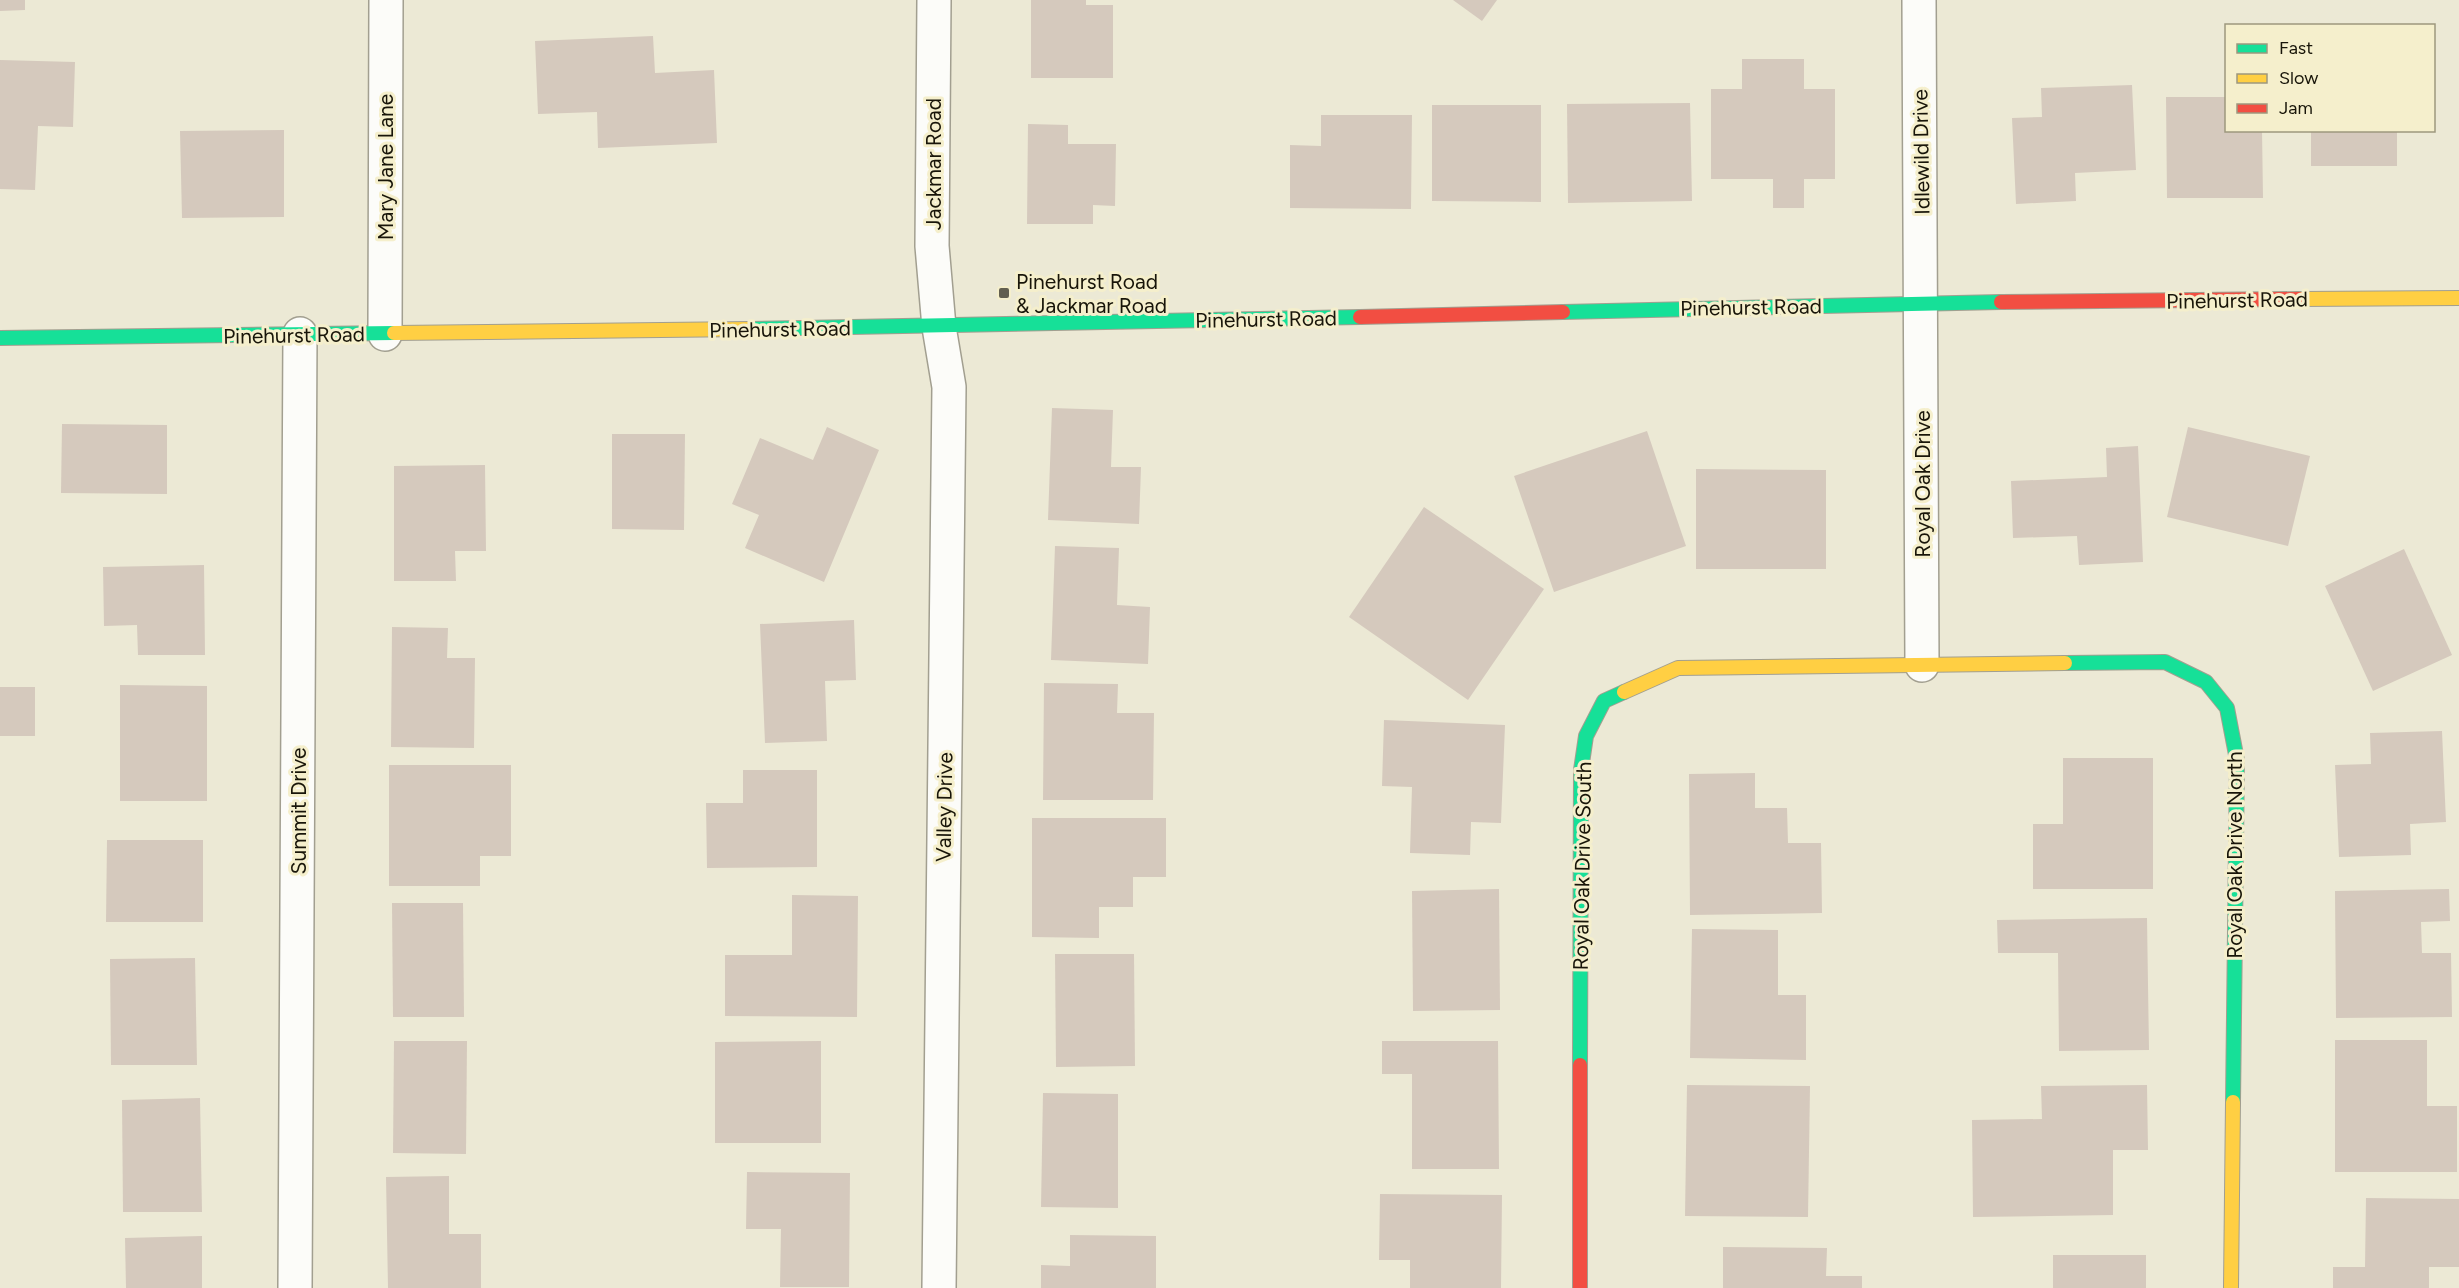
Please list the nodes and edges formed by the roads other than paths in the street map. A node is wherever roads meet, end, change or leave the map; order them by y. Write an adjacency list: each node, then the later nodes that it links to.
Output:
1 (386, 0): 8 (street, Mary Jane Lane)
2 (934, 0): 6 (street, Jackmar Road)
3 (1919, 0): 5 (street, Idlewild Drive)
4 (2459, 298): 5 (street, Pinehurst Road)
5 (1922, 303): 6 (street, Pinehurst Road); 10 (street, Royal Oak Drive)
6 (939, 327): 8 (street, Pinehurst Road); 12 (street, Valley Drive)
7 (300, 334): 8 (street, Pinehurst Road); 9 (street, Pinehurst Road); 11 (street, Summit Drive)
8 (385, 334)
9 (0, 338)
10 (1922, 665): 13 (street, Royal Oak Drive South); 14 (street, Royal Oak Drive North)
11 (295, 1288)
12 (939, 1288)
13 (1580, 1288)
14 (2231, 1288)

